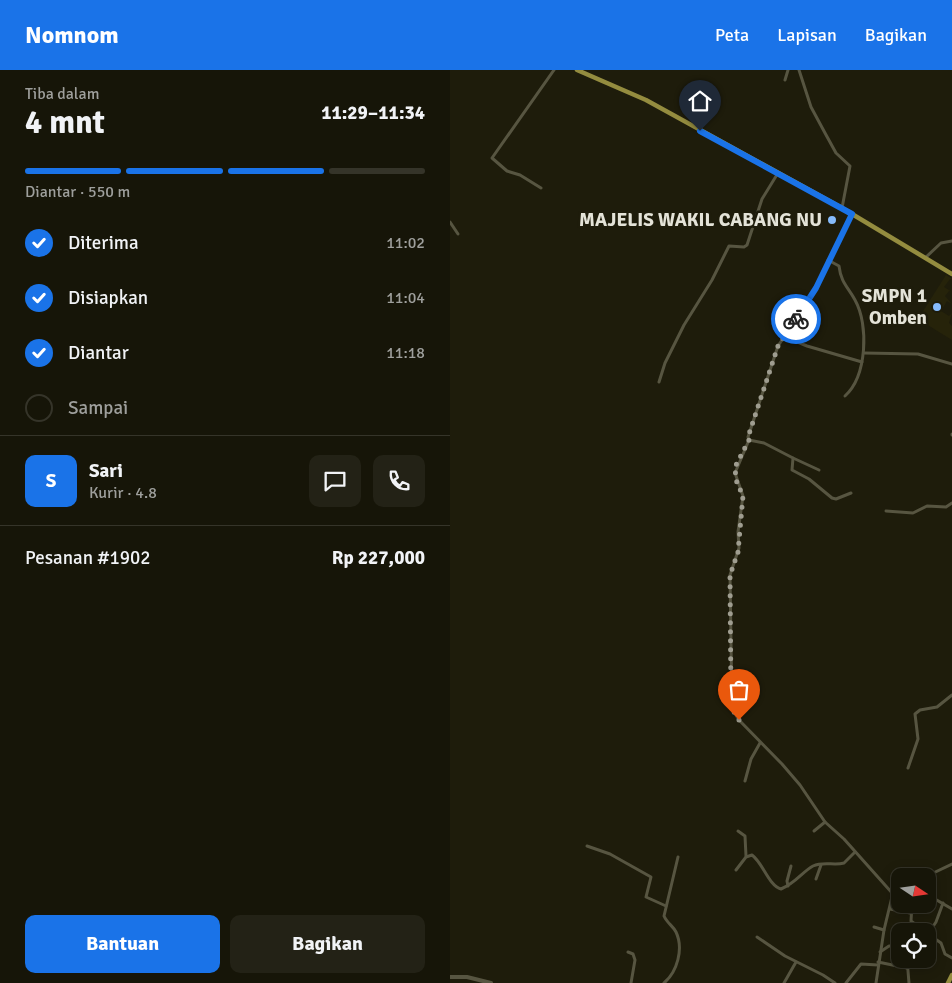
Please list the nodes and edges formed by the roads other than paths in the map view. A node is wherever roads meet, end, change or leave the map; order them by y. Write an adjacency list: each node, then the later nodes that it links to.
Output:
1 (554, 70): 7 (street)
2 (577, 70): 6 (main road)
3 (788, 70): 5 (street)
4 (799, 70): 8 (street)
5 (785, 80)
6 (778, 173): 8 (main road); 20 (street)
7 (541, 188)
8 (842, 208): 9 (main road)
9 (852, 214): 13 (main road); 14 (street)
10 (450, 222): 11 (street)
11 (458, 234)
12 (952, 241): 13 (street)
13 (926, 258): 15 (main road)
14 (828, 260): 16 (street); 17 (street)
15 (952, 274)
16 (784, 336): 18 (street); 22 (street)
17 (864, 353): 18 (street); 19 (street)
18 (862, 362): 21 (street)
19 (952, 364)
20 (659, 382)
21 (845, 396)
22 (749, 440): 23 (street); 29 (street)
23 (793, 458): 24 (street); 25 (street)
24 (819, 470)
25 (851, 493)
26 (952, 503): 27 (street)
27 (886, 511)
28 (952, 695): 30 (street)
29 (760, 743): 31 (street); 32 (street)
30 (908, 768)
31 (745, 781)
32 (825, 822): 34 (street); 36 (street)
33 (738, 831): 38 (street)
34 (814, 831)
35 (587, 846): 50 (street)
36 (855, 852): 39 (street); 46 (street)
37 (678, 857): 50 (street)
38 (746, 857): 42 (street); 45 (street)
39 (821, 864): 44 (street); 45 (street)
40 (952, 864): 43 (street)
41 (791, 866): 45 (street)
42 (736, 870)
43 (936, 872)
44 (816, 879)
45 (788, 886)
46 (891, 892)
47 (936, 899): 48 (street)
48 (944, 903): 52 (street); 55 (street)
49 (891, 904): 51 (street)
50 (666, 906): 72 (street)
51 (890, 909): 57 (street)
52 (952, 909)
53 (910, 913): 54 (street)
54 (914, 923)
55 (935, 923)
56 (874, 927): 57 (street)
57 (884, 930): 62 (street)
58 (757, 937): 64 (street)
59 (936, 940): 63 (street)
60 (891, 946): 62 (street)
61 (628, 952): 71 (street)
62 (880, 953): 65 (street)
63 (952, 958)
64 (796, 962): 73 (street); 74 (street)
65 (878, 964): 66 (street); 75 (street); 76 (street)
66 (891, 966)
67 (907, 968): 77 (street)
68 (952, 975): 78 (main road)
69 (450, 976): 70 (street)
70 (492, 983)
71 (631, 983)
72 (664, 983)
73 (784, 983)
74 (835, 983)
75 (846, 983)
76 (876, 983)
77 (910, 983)
78 (948, 983)

